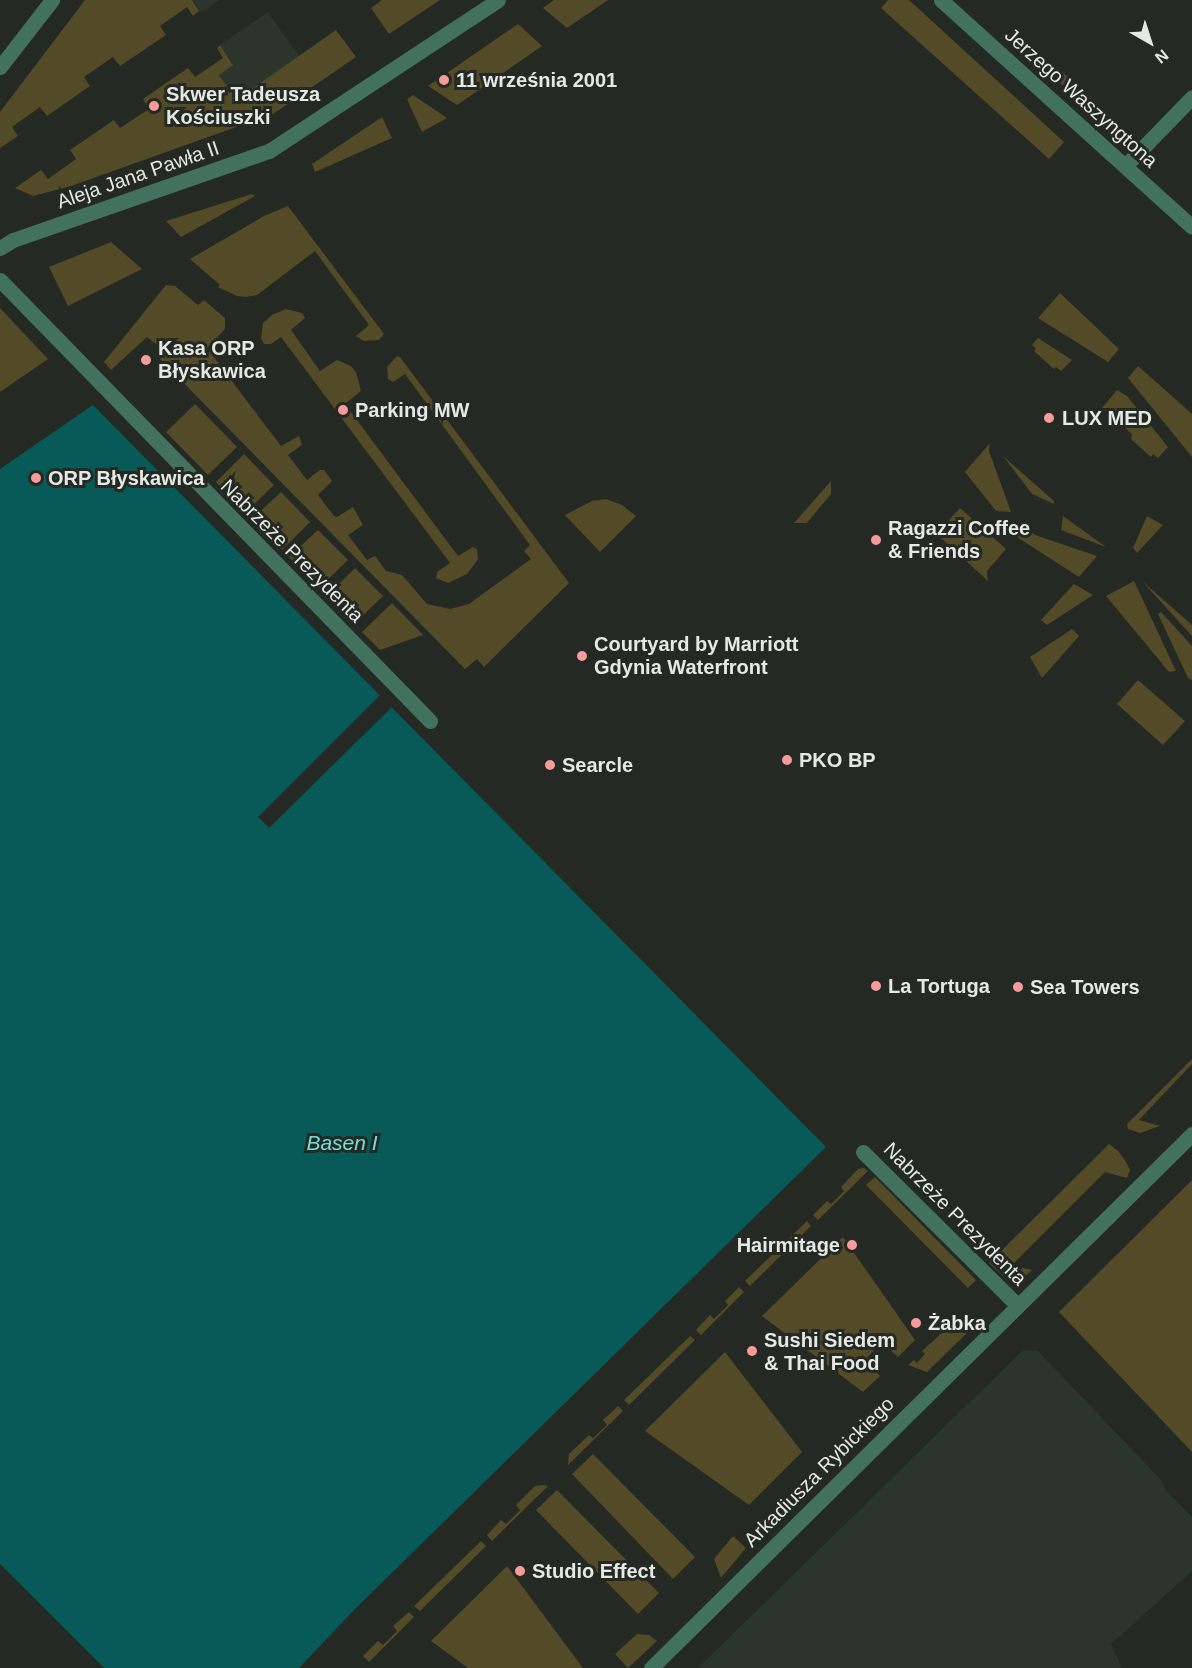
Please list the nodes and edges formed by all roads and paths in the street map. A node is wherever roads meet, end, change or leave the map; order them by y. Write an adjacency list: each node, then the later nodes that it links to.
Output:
1 (52, 0): 4 (street)
2 (498, 0): 8 (street, Aleja Jana Pawła II)
3 (941, 0): 6 (street, Jerzego Waszyngtona)
4 (0, 68)
5 (1192, 97): 6 (street)
6 (1125, 166): 7 (street, Jerzego Waszyngtona)
7 (1192, 227)
8 (0, 248)
9 (0, 280): 10 (street, Nabrzeże Prezydenta)
10 (430, 721)
11 (1192, 1134): 13 (street, Arkadiusza Rybickiego)
12 (863, 1152): 13 (street, Nabrzeże Prezydenta)
13 (1018, 1306): 14 (street, Arkadiusza Rybickiego)
14 (651, 1668)

